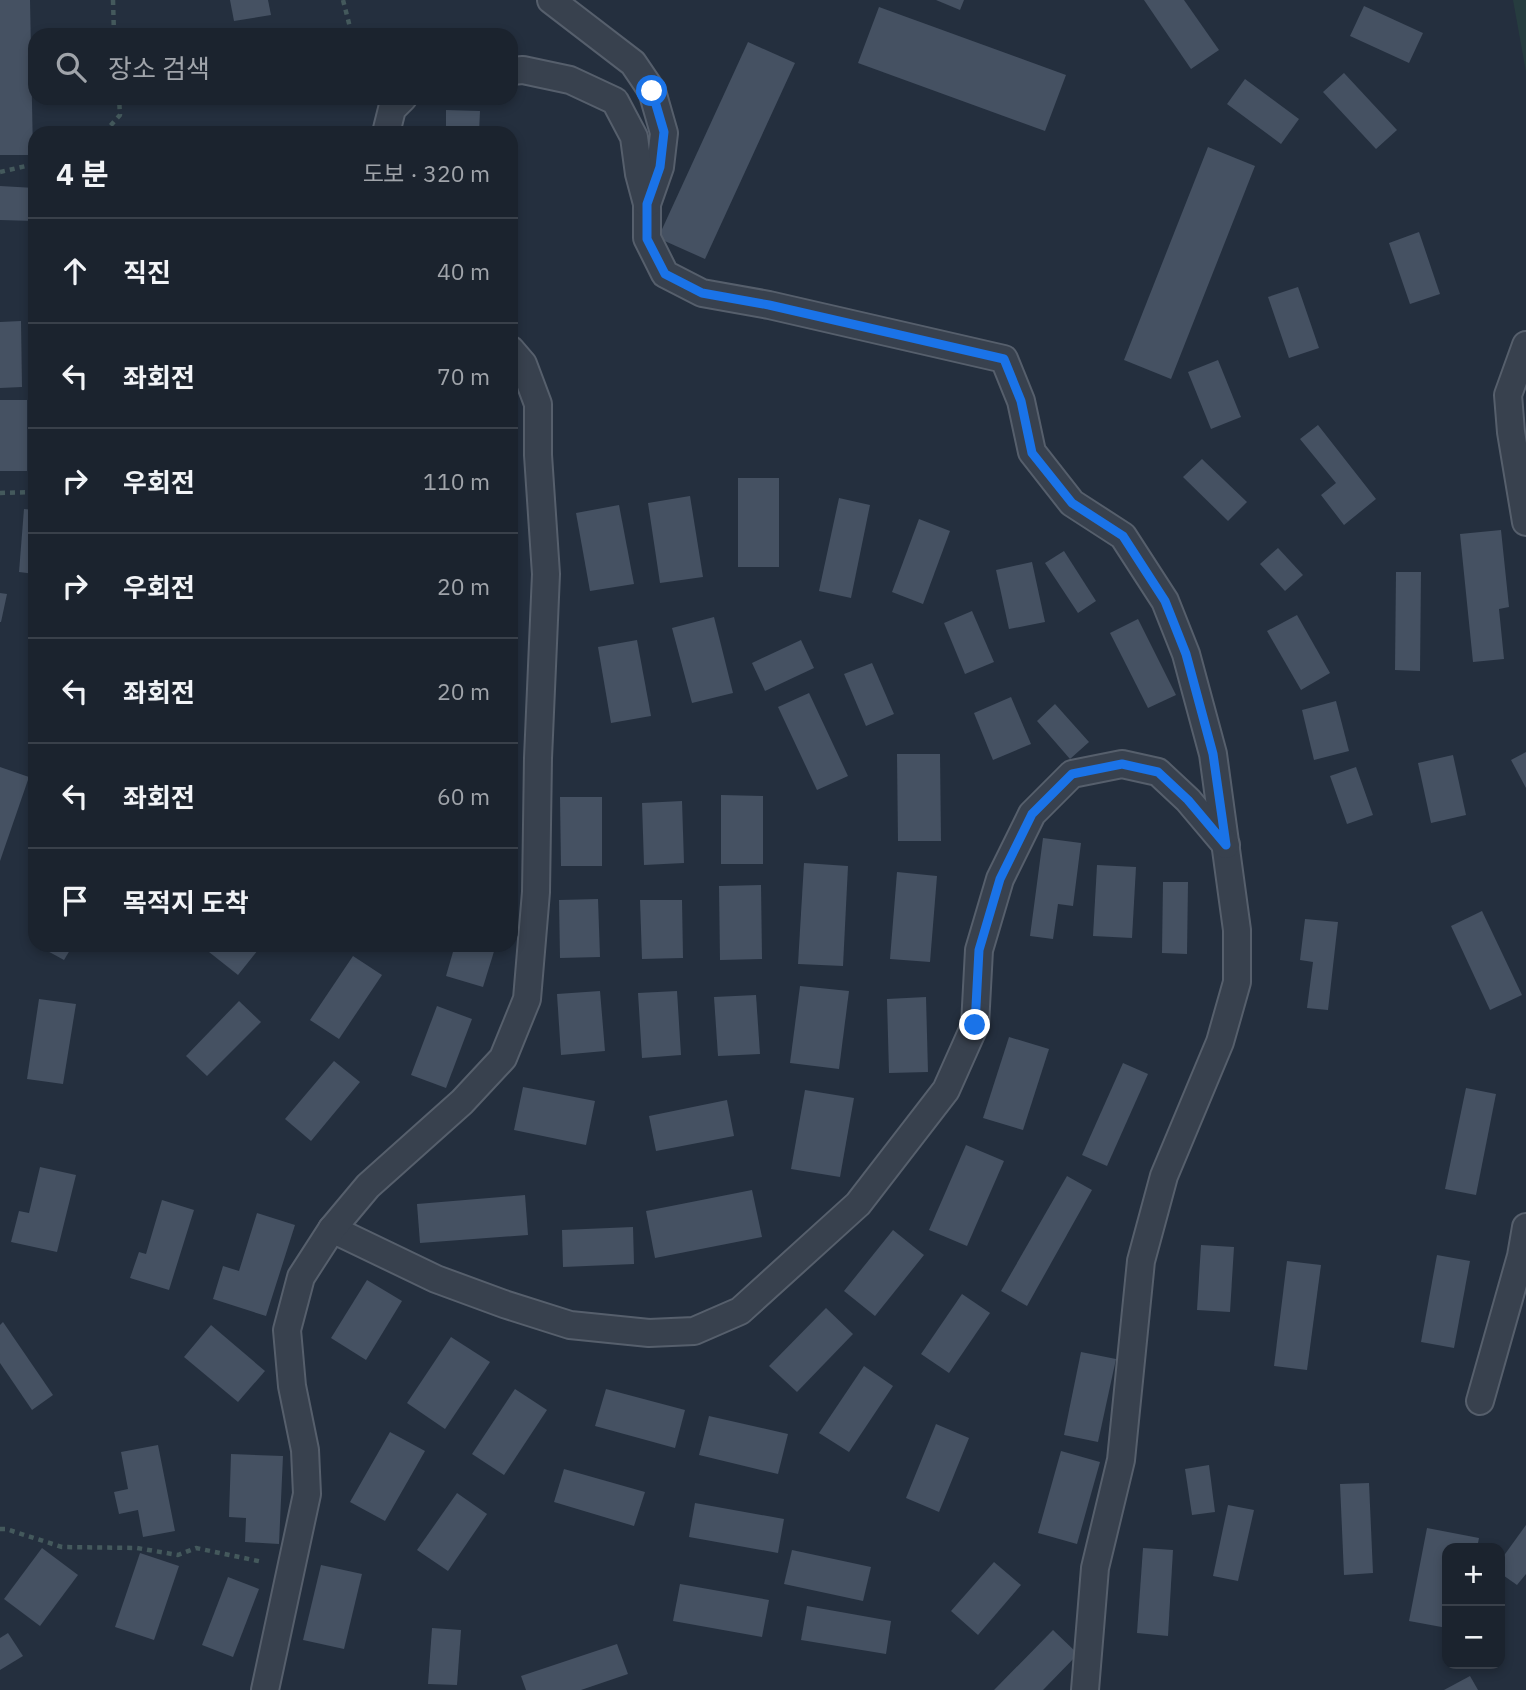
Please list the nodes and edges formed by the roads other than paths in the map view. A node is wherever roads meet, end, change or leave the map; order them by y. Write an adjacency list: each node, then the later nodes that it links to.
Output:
1 (551, 0): 5 (street)
2 (518, 70): 5 (street)
3 (396, 105): 4 (street)
4 (388, 126)
5 (647, 204): 9 (street)
6 (1526, 345): 8 (street)
7 (518, 358): 11 (street)
8 (1526, 522)
9 (1226, 845): 11 (street); 14 (street)
10 (1526, 1227): 12 (street)
11 (332, 1229): 13 (street)
12 (1480, 1401)
13 (265, 1690)
14 (1085, 1690)

